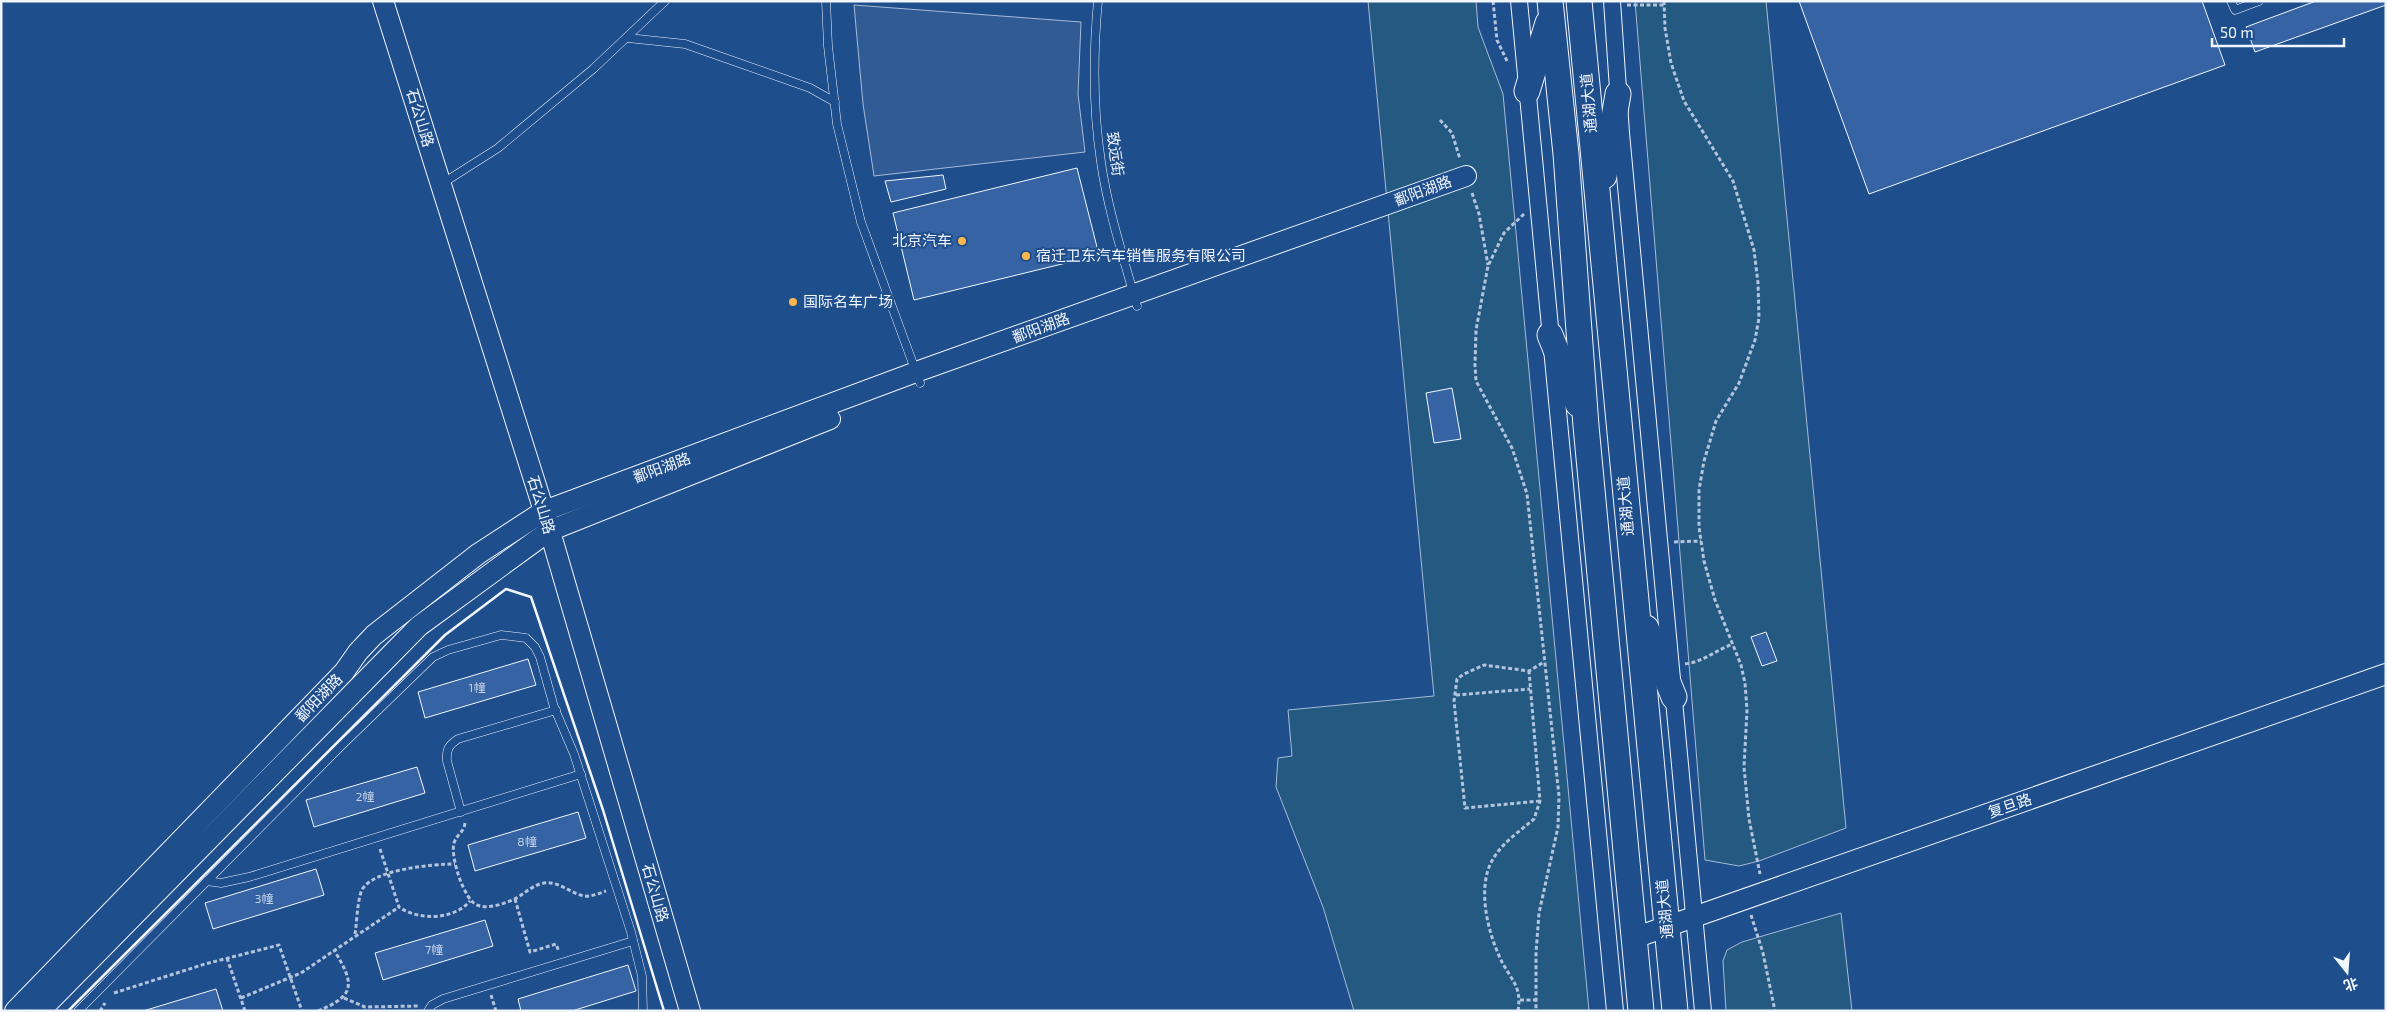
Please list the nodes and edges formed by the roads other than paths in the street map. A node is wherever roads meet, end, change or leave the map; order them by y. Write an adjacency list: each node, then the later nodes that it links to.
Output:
1 (383, 1): 16 (street, 石公山路)
2 (665, 1): 11 (lane)
3 (826, 1): 14 (lane)
4 (1098, 1): 18 (lane, 致远街)
5 (1519, 1): 12 (street)
6 (1580, 1): 17 (main road, 通湖大道)
7 (2231, 1): 8 (lane)
8 (2259, 1)
9 (1618, 3): 13 (street)
10 (1551, 6): 12 (main road); 21 (main road, 通湖大道)
11 (628, 38): 14 (lane); 16 (lane)
12 (1527, 91): 19 (street)
13 (1618, 94): 17 (main road); 26 (street)
14 (835, 102): 20 (lane)
15 (1468, 182): 18 (street, 鄱阳湖路)
16 (441, 184): 22 (street, 石公山路)
17 (1598, 208): 24 (main road, 通湖大道)
18 (1136, 300): 20 (street, 鄱阳湖路)
19 (1550, 334): 21 (main road); 41 (street)
20 (918, 378): 22 (street, 鄱阳湖路); 23 (street, 鄱阳湖路)
21 (1586, 426): 33 (main road, 通湖大道)
22 (544, 512): 23 (street, 石公山路); 36 (street, 鄱阳湖路)
23 (549, 531): 37 (street, 鄱阳湖路); 40 (street, 石公山路)
24 (1636, 604): 26 (main road); 32 (main road, 通湖大道)
25 (2386, 674): 31 (street, 复旦路)
26 (1674, 697): 31 (street)
27 (556, 710): 28 (lane); 29 (lane); 30 (lane)
28 (581, 774): 29 (lane); 34 (lane)
29 (461, 812): 30 (lane)
30 (206, 882): 38 (lane)
31 (1695, 916): 32 (street, 复旦路); 44 (street)
32 (1667, 926): 33 (street, 复旦路); 43 (main road, 通湖大道)
33 (1634, 938): 42 (main road, 通湖大道)
34 (633, 941): 35 (lane); 39 (lane)
35 (430, 1008)
36 (15, 1011)
37 (40, 1011)
38 (78, 1011)
39 (643, 1011)
40 (690, 1011)
41 (1615, 1011)
42 (1641, 1011)
43 (1675, 1011)
44 (1703, 1011)

